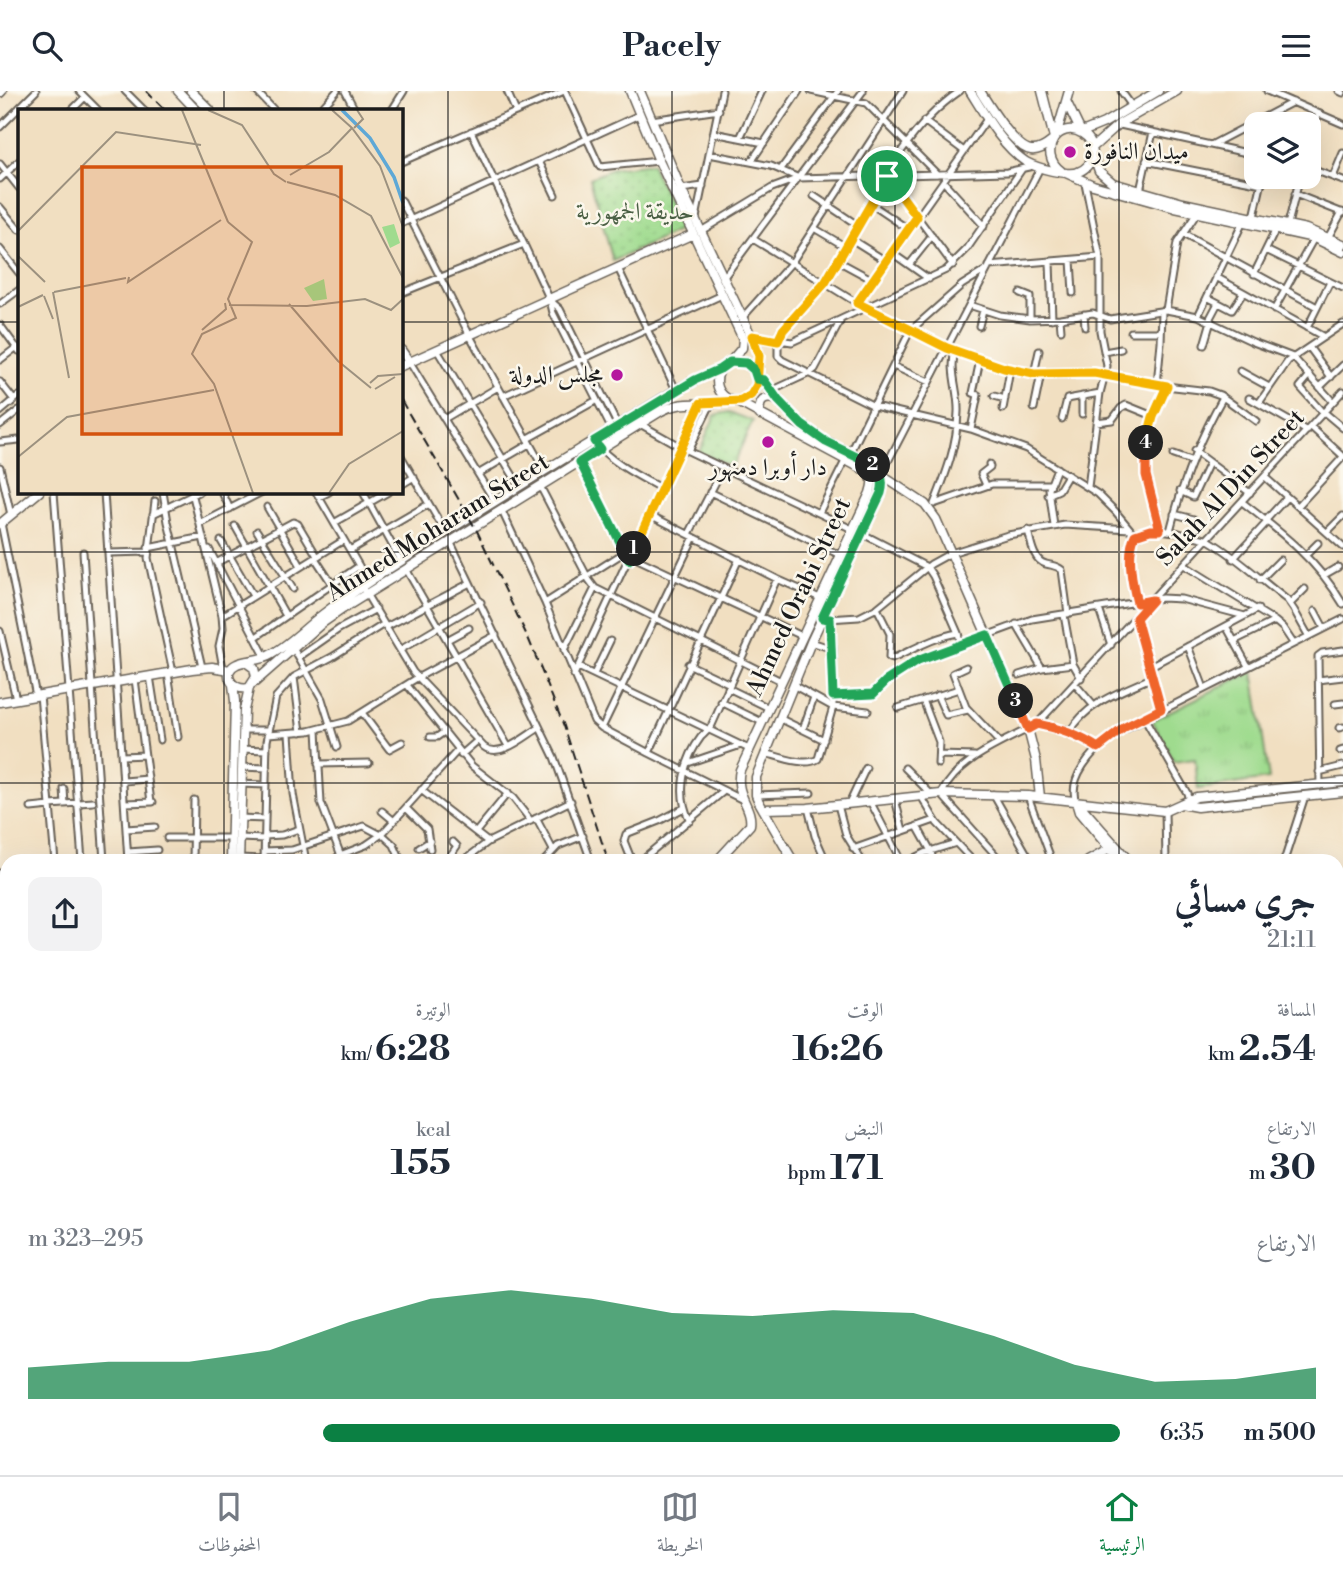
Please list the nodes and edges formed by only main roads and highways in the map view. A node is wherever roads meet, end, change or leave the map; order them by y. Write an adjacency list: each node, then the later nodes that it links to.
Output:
1 (178, 91): 12 (main road)
2 (191, 91): 13 (main road)
3 (629, 91): 19 (main road)
4 (640, 91): 19 (main road)
5 (970, 91): 17 (main road)
6 (980, 91): 15 (main road)
7 (1042, 91): 15 (main road)
8 (1069, 91): 11 (main road)
9 (1158, 91): 14 (main road)
10 (1177, 91): 16 (main road)
11 (1066, 101): 14 (main road); 15 (main road)
12 (195, 109)
13 (207, 109)
14 (1081, 132): 15 (main road); 16 (main road)
15 (1054, 139): 17 (main road)
16 (1093, 150): 17 (main road); 18 (main road)
17 (1063, 172): 18 (main road)
18 (1223, 215): 20 (main road); 21 (main road)
19 (697, 232): 22 (main road); 23 (main road); 25 (main road)
20 (1343, 244)
21 (1343, 252)
22 (730, 362): 24 (main road); 25 (main road)
23 (405, 364)
24 (720, 369): 27 (main road); 34 (main road, Ahmed Moharam Street)
25 (756, 377): 26 (main road, Ahmed Orabi Street); 27 (main road)
26 (778, 400): 28 (main road); 29 (main road, Ahmed Orabi Street)
27 (733, 401): 28 (main road, Ahmed Orabi Street); 34 (main road, Ahmed Moharam Street)
28 (760, 415): 29 (main road, Ahmed Orabi Street)
29 (848, 456): 30 (main road, Ahmed Orabi Street); 33 (main road, Ahmed Orabi Street)
30 (881, 475): 33 (main road, Ahmed Orabi Street); 46 (main road)
31 (38, 493): 32 (main road)
32 (1, 524)
33 (857, 531): 41 (main road, Ahmed Orabi Street); 42 (main road, Ahmed Orabi Street)
34 (448, 537): 35 (main road, Ahmed Moharam Street); 35 (main road, Ahmed Moharam Street)
35 (366, 588): 36 (main road, Ahmed Moharam Street); 39 (main road, Ahmed Moharam Street)
36 (247, 663): 37 (main road); 39 (main road)
37 (226, 669): 38 (main road); 40 (main road)
38 (233, 685): 39 (main road); 44 (main road)
39 (252, 685): 44 (main road)
40 (0, 702)
41 (740, 770): 42 (main road); 53 (main road, Ahmed Orabi Street)
42 (756, 777): 49 (main road, Ahmed Orabi Street)
43 (1343, 782): 48 (main road)
44 (238, 787): 50 (main road); 50 (main road)
45 (1343, 792): 48 (main road)
46 (1040, 797): 47 (main road); 49 (main road)
47 (1076, 802): 48 (main road); 51 (main road)
48 (1187, 803)
49 (763, 809): 54 (main road, Ahmed Orabi Street)
50 (236, 838): 52 (main road)
51 (1112, 847): 55 (main road); 56 (main road); 57 (main road)
52 (236, 854)
53 (724, 854)
54 (789, 854)
55 (1100, 854)
56 (1116, 854)
57 (1120, 854)

